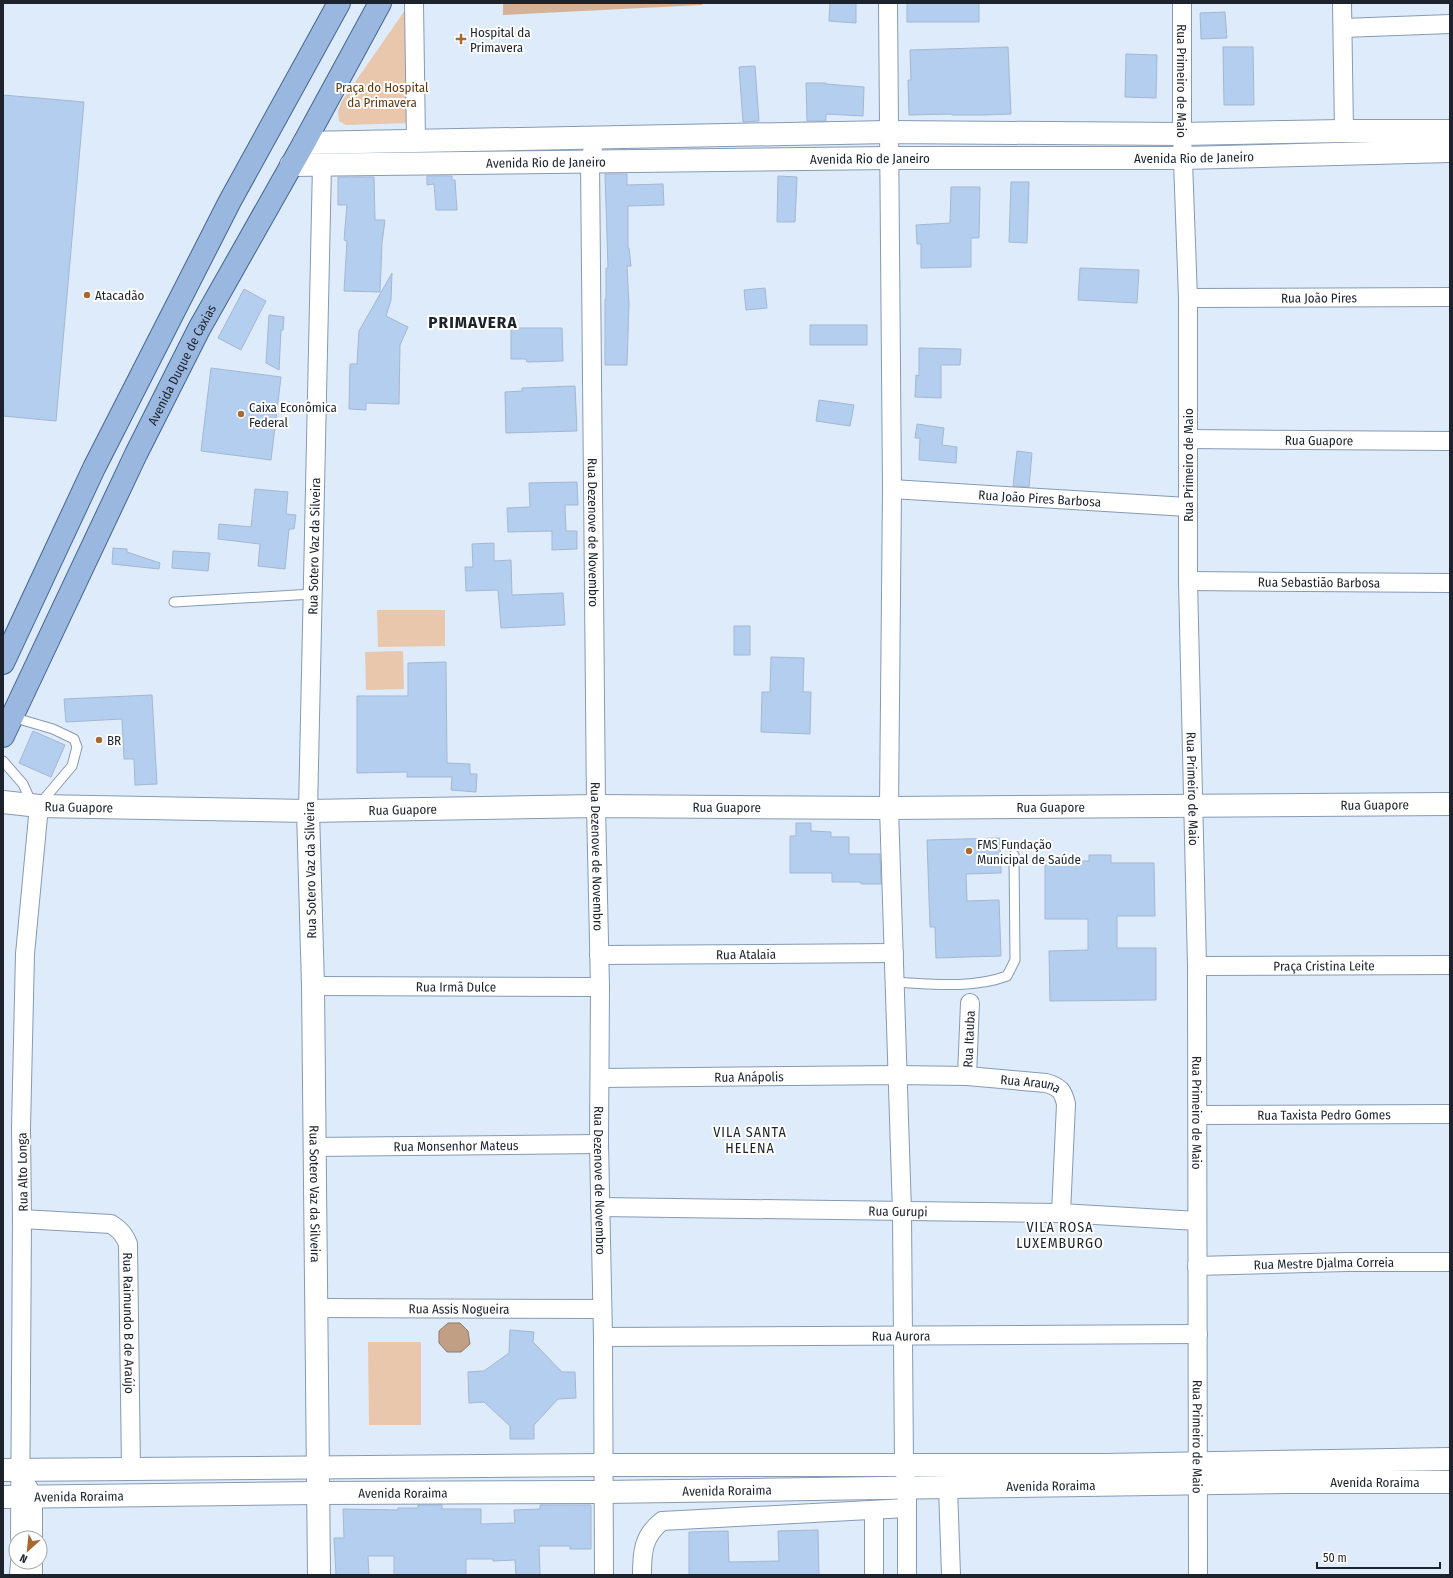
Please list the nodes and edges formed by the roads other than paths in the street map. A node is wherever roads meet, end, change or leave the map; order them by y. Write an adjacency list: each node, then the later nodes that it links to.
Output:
1 (338, 3): 32 (main road)
2 (380, 3): 15 (main road, Avenida Duque de Caxias)
3 (888, 3): 11 (street)
4 (1182, 3): 12 (street, Rua Primeiro de Maio)
5 (1342, 3): 8 (street)
6 (414, 4): 14 (street)
7 (1450, 24): 8 (street)
8 (1343, 28): 9 (street)
9 (1344, 131): 10 (street, Avenida Rio de Janeiro); 12 (street, Avenida Rio de Janeiro)
10 (1450, 131)
11 (889, 132): 12 (street, Avenida Rio de Janeiro); 13 (street, Avenida Rio de Janeiro); 17 (street)
12 (1182, 134): 18 (street, Rua Primeiro de Maio)
13 (595, 138): 14 (street, Avenida Rio de Janeiro); 19 (street, Rua Dezenove de Novembro)
14 (416, 141): 15 (street, Avenida Rio de Janeiro)
15 (304, 143): 20 (main road, Avenida Duque de Caxias)
16 (1450, 151): 18 (street, Avenida Rio de Janeiro)
17 (889, 158): 18 (street, Avenida Rio de Janeiro); 19 (street, Avenida Rio de Janeiro); 26 (street)
18 (1183, 158): 23 (street, Rua Primeiro de Maio)
19 (590, 162): 21 (street, Avenida Rio de Janeiro); 40 (street, Rua Dezenove de Novembro)
20 (291, 165): 21 (street, Avenida Rio de Janeiro); 33 (main road, Avenida Duque de Caxias)
21 (322, 165): 30 (street, Rua Sotero Vaz da Silveira)
22 (1450, 297): 23 (street, Rua João Pires)
23 (1188, 298): 24 (street, Rua Primeiro de Maio)
24 (1188, 439): 25 (street, Rua Guapore); 27 (street, Rua Primeiro de Maio)
25 (1450, 441)
26 (892, 489): 27 (street, Rua João Pires Barbosa); 41 (street)
27 (1187, 507): 28 (street, Rua Primeiro de Maio)
28 (1188, 581): 29 (street, Rua Sebastião Barbosa); 39 (street, Rua Primeiro de Maio)
29 (1450, 583)
30 (313, 594): 31 (lane); 42 (street, Rua Sotero Vaz da Silveira)
31 (174, 602)
32 (3, 663)
33 (12, 717): 34 (main road, Avenida Duque de Caxias); 38 (lane)
34 (3, 736)
35 (3, 761): 38 (lane)
36 (3, 803): 38 (street, Rua Guapore)
37 (1450, 804): 39 (street, Rua Guapore)
38 (35, 805): 42 (street, Rua Guapore); 62 (street, Rua Alto Longa)
39 (1194, 805): 41 (street, Rua Guapore); 47 (street, Rua Primeiro de Maio)
40 (596, 806): 41 (street, Rua Guapore); 42 (street, Rua Guapore); 45 (street, Rua Dezenove de Novembro)
41 (889, 808): 44 (street)
42 (308, 811): 49 (street, Rua Sotero Vaz da Silveira)
43 (1014, 855): 48 (lane)
44 (894, 953): 45 (street, Rua Atalaia); 48 (street)
45 (599, 955): 50 (street, Rua Dezenove de Novembro)
46 (1450, 965): 47 (street, Praça Cristina Leite)
47 (1198, 966): 56 (street, Rua Primeiro de Maio)
48 (895, 982): 52 (street)
49 (313, 986): 50 (street, Rua Irmã Dulce); 58 (street, Rua Sotero Vaz da Silveira)
50 (600, 987): 54 (street, Rua Dezenove de Novembro)
51 (970, 1003): 53 (street, Rua Itauba)
52 (898, 1075): 53 (street, Rua Arauna); 54 (street, Rua Anápolis); 60 (street)
53 (967, 1076): 61 (street, Rua Arauna)
54 (600, 1078): 57 (street, Rua Dezenove de Novembro)
55 (1450, 1114): 56 (street, Rua Taxista Pedro Gomes)
56 (1198, 1115): 63 (street, Rua Primeiro de Maio)
57 (599, 1144): 58 (street, Rua Monsenhor Mateus); 59 (street, Rua Dezenove de Novembro)
58 (313, 1147): 66 (street, Rua Sotero Vaz da Silveira)
59 (600, 1207): 60 (street, Rua Gurupi); 67 (street, Rua Dezenove de Novembro)
60 (902, 1212): 61 (street, Rua Gurupi); 69 (street)
61 (1060, 1213): 63 (street, Rua Gurupi)
62 (22, 1219): 75 (street, Rua Alto Longa); 76 (street, Rua Raimundo B de Araújo)
63 (1197, 1221): 65 (street, Rua Primeiro de Maio)
64 (1450, 1262): 65 (street, Rua Mestre Djalma Correia)
65 (1197, 1266): 68 (street, Rua Primeiro de Maio)
66 (317, 1308): 67 (street, Rua Assis Nogueira); 74 (street, Rua Sotero Vaz da Silveira)
67 (602, 1309): 70 (street, Rua Dezenove de Novembro)
68 (1198, 1334): 69 (street, Rua Aurora); 77 (street, Rua Primeiro de Maio)
69 (903, 1336): 70 (street, Rua Aurora); 73 (street)
70 (603, 1337): 72 (street, Rua Dezenove de Novembro)
71 (1450, 1459): 77 (street, Avenida Roraima)
72 (602, 1465): 73 (street, Avenida Roraima); 74 (street, Avenida Roraima); 81 (street, Rua Dezenove de Novembro)
73 (904, 1465): 78 (street, Avenida Roraima); 84 (street)
74 (319, 1467): 76 (street, Avenida Roraima); 82 (street, Rua Sotero Vaz da Silveira)
75 (12, 1470): 76 (street, Avenida Roraima); 83 (street)
76 (131, 1470)
77 (1198, 1473): 78 (street, Avenida Roraima); 79 (street, Avenida Roraima); 94 (street, Rua Primeiro de Maio)
78 (1104, 1475): 80 (street, Avenida Roraima)
79 (1450, 1482)
80 (948, 1487): 84 (street, Avenida Roraima); 93 (street)
81 (603, 1492): 82 (street, Avenida Roraima); 84 (street, Avenida Roraima); 89 (street, Rua Dezenove de Novembro)
82 (319, 1493): 83 (street, Avenida Roraima); 88 (street, Rua Sotero Vaz da Silveira)
83 (19, 1497): 86 (street); 87 (street)
84 (907, 1498): 85 (street); 92 (street)
85 (874, 1510): 90 (street); 91 (street)
86 (20, 1530)
87 (30, 1530)
88 (319, 1575)
89 (604, 1575)
90 (642, 1575)
91 (874, 1575)
92 (907, 1575)
93 (951, 1575)
94 (1198, 1575)

